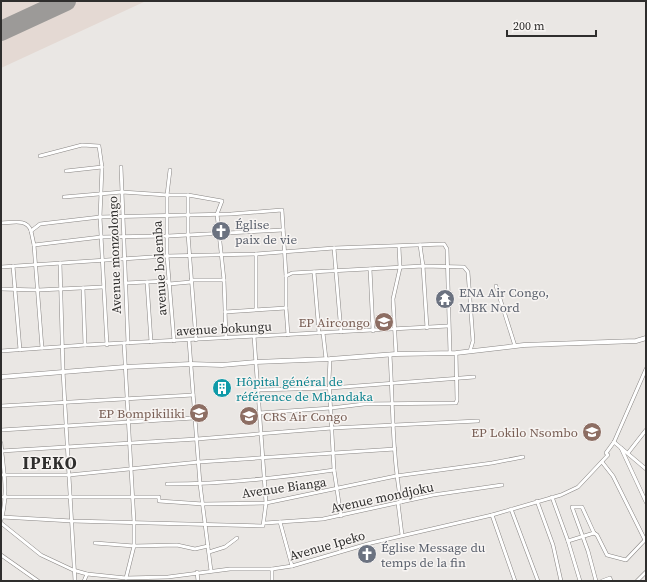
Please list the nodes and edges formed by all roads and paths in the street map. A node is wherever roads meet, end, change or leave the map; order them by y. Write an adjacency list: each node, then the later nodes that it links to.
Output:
1 (40, 156): 3 (street)
2 (121, 166): 6 (street, Avenue monzolongo)
3 (102, 167): 5 (street); 7 (street)
4 (170, 170): 8 (street, avenue bolemba)
5 (66, 171)
6 (122, 192): 7 (street); 8 (street); 13 (street, Avenue monzolongo)
7 (100, 194): 10 (street); 15 (street)
8 (167, 195): 9 (street); 14 (street, avenue bolemba)
9 (188, 195): 11 (street); 12 (street)
10 (64, 197)
11 (217, 214): 12 (street); 17 (street); 19 (street)
12 (187, 215): 14 (street); 20 (street)
13 (122, 216): 14 (street); 15 (street); 23 (street, Avenue monzolongo)
14 (167, 216): 21 (street, avenue bolemba)
15 (100, 217): 18 (street); 22 (street)
16 (1, 222): 18 (street)
17 (283, 230): 19 (street); 28 (street)
18 (31, 231): 24 (street)
19 (220, 233): 20 (street); 29 (street)
20 (188, 234): 21 (street); 31 (street)
21 (168, 236): 23 (street); 32 (street, avenue bolemba)
22 (101, 237): 23 (street); 24 (street); 34 (street)
23 (123, 237): 33 (street, Avenue monzolongo)
24 (34, 245): 35 (street)
25 (420, 245): 26 (street); 38 (street); 39 (street)
26 (399, 247): 27 (street); 41 (street)
27 (334, 248): 28 (street); 43 (street)
28 (285, 253): 30 (street); 45 (street)
29 (222, 254): 30 (street); 31 (street); 46 (street)
30 (256, 254): 59 (street)
31 (189, 255): 32 (street); 47 (street)
32 (167, 256): 33 (street); 50 (street, avenue bolemba)
33 (124, 259): 34 (street); 49 (street, Avenue monzolongo)
34 (102, 261): 36 (street); 52 (street)
35 (35, 264): 36 (street); 37 (street); 57 (street)
36 (60, 264): 56 (street)
37 (13, 266): 40 (street); 55 (street)
38 (423, 266): 39 (street); 41 (street); 62 (street)
39 (446, 266): 61 (street); 83 (street)
40 (1, 267)
41 (400, 268): 42 (street); 63 (street)
42 (370, 269): 43 (street); 64 (street)
43 (336, 271): 44 (street); 65 (street)
44 (314, 272): 45 (street); 66 (street)
45 (286, 276): 58 (street)
46 (224, 280): 47 (street); 60 (street)
47 (191, 281): 50 (street); 72 (street)
48 (147, 282): 49 (street); 50 (street); 74 (street)
49 (126, 283): 76 (street, Avenue monzolongo)
50 (169, 284): 73 (street, avenue bolemba)
51 (496, 286): 79 (street)
52 (103, 287): 53 (street); 78 (street)
53 (83, 288): 56 (street); 77 (street)
54 (1, 289): 55 (street)
55 (14, 289): 57 (street); 82 (street)
56 (61, 289): 57 (street); 80 (street)
57 (38, 290): 81 (street)
58 (286, 308): 59 (street); 67 (street)
59 (256, 309): 60 (street)
60 (225, 312): 69 (street)
61 (448, 326): 62 (street, avenue bokungu); 85 (street)
62 (427, 328): 63 (street, avenue bokungu)
63 (395, 330): 64 (street, avenue bokungu); 88 (street)
64 (373, 331): 65 (street, avenue bokungu)
65 (341, 332): 66 (street, avenue bokungu)
66 (321, 333): 67 (street, avenue bokungu); 89 (street)
67 (288, 335): 68 (street, avenue bokungu)
68 (254, 336): 69 (street, avenue bokungu); 90 (street)
69 (226, 338): 72 (street, avenue bokungu)
70 (646, 338): 79 (street)
71 (189, 340): 72 (street, avenue bokungu); 73 (street, avenue bokungu); 91 (street)
72 (196, 340)
73 (174, 341): 74 (street, avenue bokungu)
74 (151, 342): 76 (street, avenue bokungu)
75 (124, 343): 76 (street, avenue bokungu); 78 (street, avenue bokungu); 92 (street)
76 (128, 343)
77 (85, 345): 78 (street, avenue bokungu); 80 (street, avenue bokungu)
78 (107, 345)
79 (515, 346): 83 (street)
80 (62, 347): 81 (street, avenue bokungu); 94 (street)
81 (42, 348): 82 (street, avenue bokungu)
82 (20, 350): 84 (street, avenue bokungu)
83 (470, 351): 86 (street)
84 (1, 352)
85 (450, 353): 86 (street); 88 (street)
86 (456, 353): 97 (street)
87 (390, 354): 88 (street); 89 (street); 98 (street)
88 (396, 354)
89 (328, 359): 90 (street); 99 (street)
90 (256, 362): 91 (street); 100 (street)
91 (191, 364): 92 (street); 101 (street)
92 (125, 368): 94 (street); 102 (street)
93 (646, 369): 118 (street, Avenue Ipeko)
94 (63, 371): 95 (street); 103 (street)
95 (1, 376)
96 (474, 378): 97 (street)
97 (457, 379): 98 (street); 104 (street)
98 (392, 382): 99 (street); 104 (street)
99 (330, 388): 100 (street); 106 (street)
100 (257, 390): 107 (street)
101 (193, 395): 102 (street); 108 (street)
102 (127, 398): 103 (street); 110 (street)
103 (65, 402): 105 (street); 111 (street)
104 (392, 404): 106 (street); 112 (street)
105 (1, 406)
106 (331, 408): 107 (street); 113 (street)
107 (259, 413): 116 (street)
108 (194, 418): 110 (street); 117 (street)
109 (478, 421): 112 (street)
110 (127, 422): 111 (street); 120 (street)
111 (67, 425): 114 (street); 121 (street)
112 (393, 426): 113 (street); 123 (street)
113 (332, 428): 116 (street); 126 (street)
114 (1, 430)
115 (646, 430): 125 (street)
116 (260, 433): 117 (street); 127 (street)
117 (197, 440): 120 (street); 129 (street)
118 (614, 442): 122 (street); 130 (street, Avenue Ipeko)
119 (1, 443): 124 (street)
120 (129, 443): 121 (street); 131 (street)
121 (68, 447): 124 (street); 135 (street)
122 (621, 448): 125 (street); 149 (street)
123 (395, 449): 126 (street); 136 (street)
124 (1, 451): 134 (street)
125 (628, 453): 132 (street)
126 (333, 454): 127 (street); 133 (street)
127 (262, 457): 129 (street); 137 (street)
128 (523, 457): 136 (street, Avenue Bianga)
129 (199, 462): 131 (street); 139 (street)
130 (602, 462): 143 (street, Avenue Ipeko); 165 (street)
131 (130, 468): 135 (street); 145 (street)
132 (646, 469)
133 (334, 470): 137 (street); 141 (street)
134 (3, 475): 135 (street); 142 (street)
135 (69, 475): 144 (street)
136 (396, 476): 141 (street, Avenue Bianga); 148 (street)
137 (263, 478): 139 (street); 147 (street)
138 (167, 484): 139 (street)
139 (200, 484): 150 (street)
140 (502, 485): 148 (street, Avenue mondjoku)
141 (336, 490): 147 (street, Avenue Bianga); 153 (street)
142 (3, 497): 144 (street, Avenue Bianga); 154 (street)
143 (552, 497): 146 (street, Avenue Ipeko); 166 (street)
144 (71, 498): 145 (street, Avenue Bianga); 155 (street)
145 (132, 498): 150 (street, Avenue Bianga); 156 (street)
146 (537, 501): 151 (street, Avenue Ipeko); 187 (street)
147 (266, 502): 150 (street, Avenue Bianga); 159 (street)
148 (399, 502): 153 (street, Avenue mondjoku); 162 (street)
149 (646, 502)
150 (204, 504): 160 (street)
151 (511, 509): 152 (street, Avenue Ipeko); 186 (street)
152 (492, 515): 162 (street, Avenue Ipeko); 185 (street)
153 (341, 516): 157 (street, Avenue mondjoku)
154 (1, 518): 155 (street, Avenue mondjoku)
155 (72, 521): 156 (street, Avenue mondjoku); 174 (street)
156 (134, 522): 160 (street, Avenue mondjoku); 168 (street)
157 (280, 522): 159 (street, Avenue mondjoku); 172 (street)
158 (1, 523): 174 (street, Avenue Ipeko)
159 (265, 523): 160 (street, Avenue mondjoku)
160 (206, 524): 169 (street)
161 (594, 533): 163 (street); 163 (street); 165 (street)
162 (402, 536): 172 (street, Avenue Ipeko)
163 (583, 537): 166 (street); 189 (street)
164 (238, 538): 170 (street)
165 (645, 540)
166 (568, 541): 188 (street)
167 (95, 543): 168 (street)
168 (134, 546): 169 (street); 179 (street)
169 (208, 546): 170 (street)
170 (209, 552): 175 (street)
171 (1, 554): 180 (street)
172 (292, 566): 173 (street, Avenue Ipeko)
173 (272, 569): 175 (street, Avenue Ipeko); 184 (street)
174 (73, 570): 178 (street, Avenue Ipeko); 181 (street)
175 (211, 570): 176 (street, Avenue Ipeko)
176 (197, 572): 179 (street, Avenue Ipeko); 183 (street)
177 (646, 572): 192 (street)
178 (87, 574): 179 (street, Avenue Ipeko); 182 (street)
179 (126, 578)
180 (38, 581)
181 (74, 581)
182 (84, 581)
183 (198, 581)
184 (272, 581)
185 (515, 581)
186 (538, 581)
187 (561, 581)
188 (580, 581)
189 (596, 581)
190 (602, 581): 191 (street)
191 (611, 581)
192 (637, 581)

